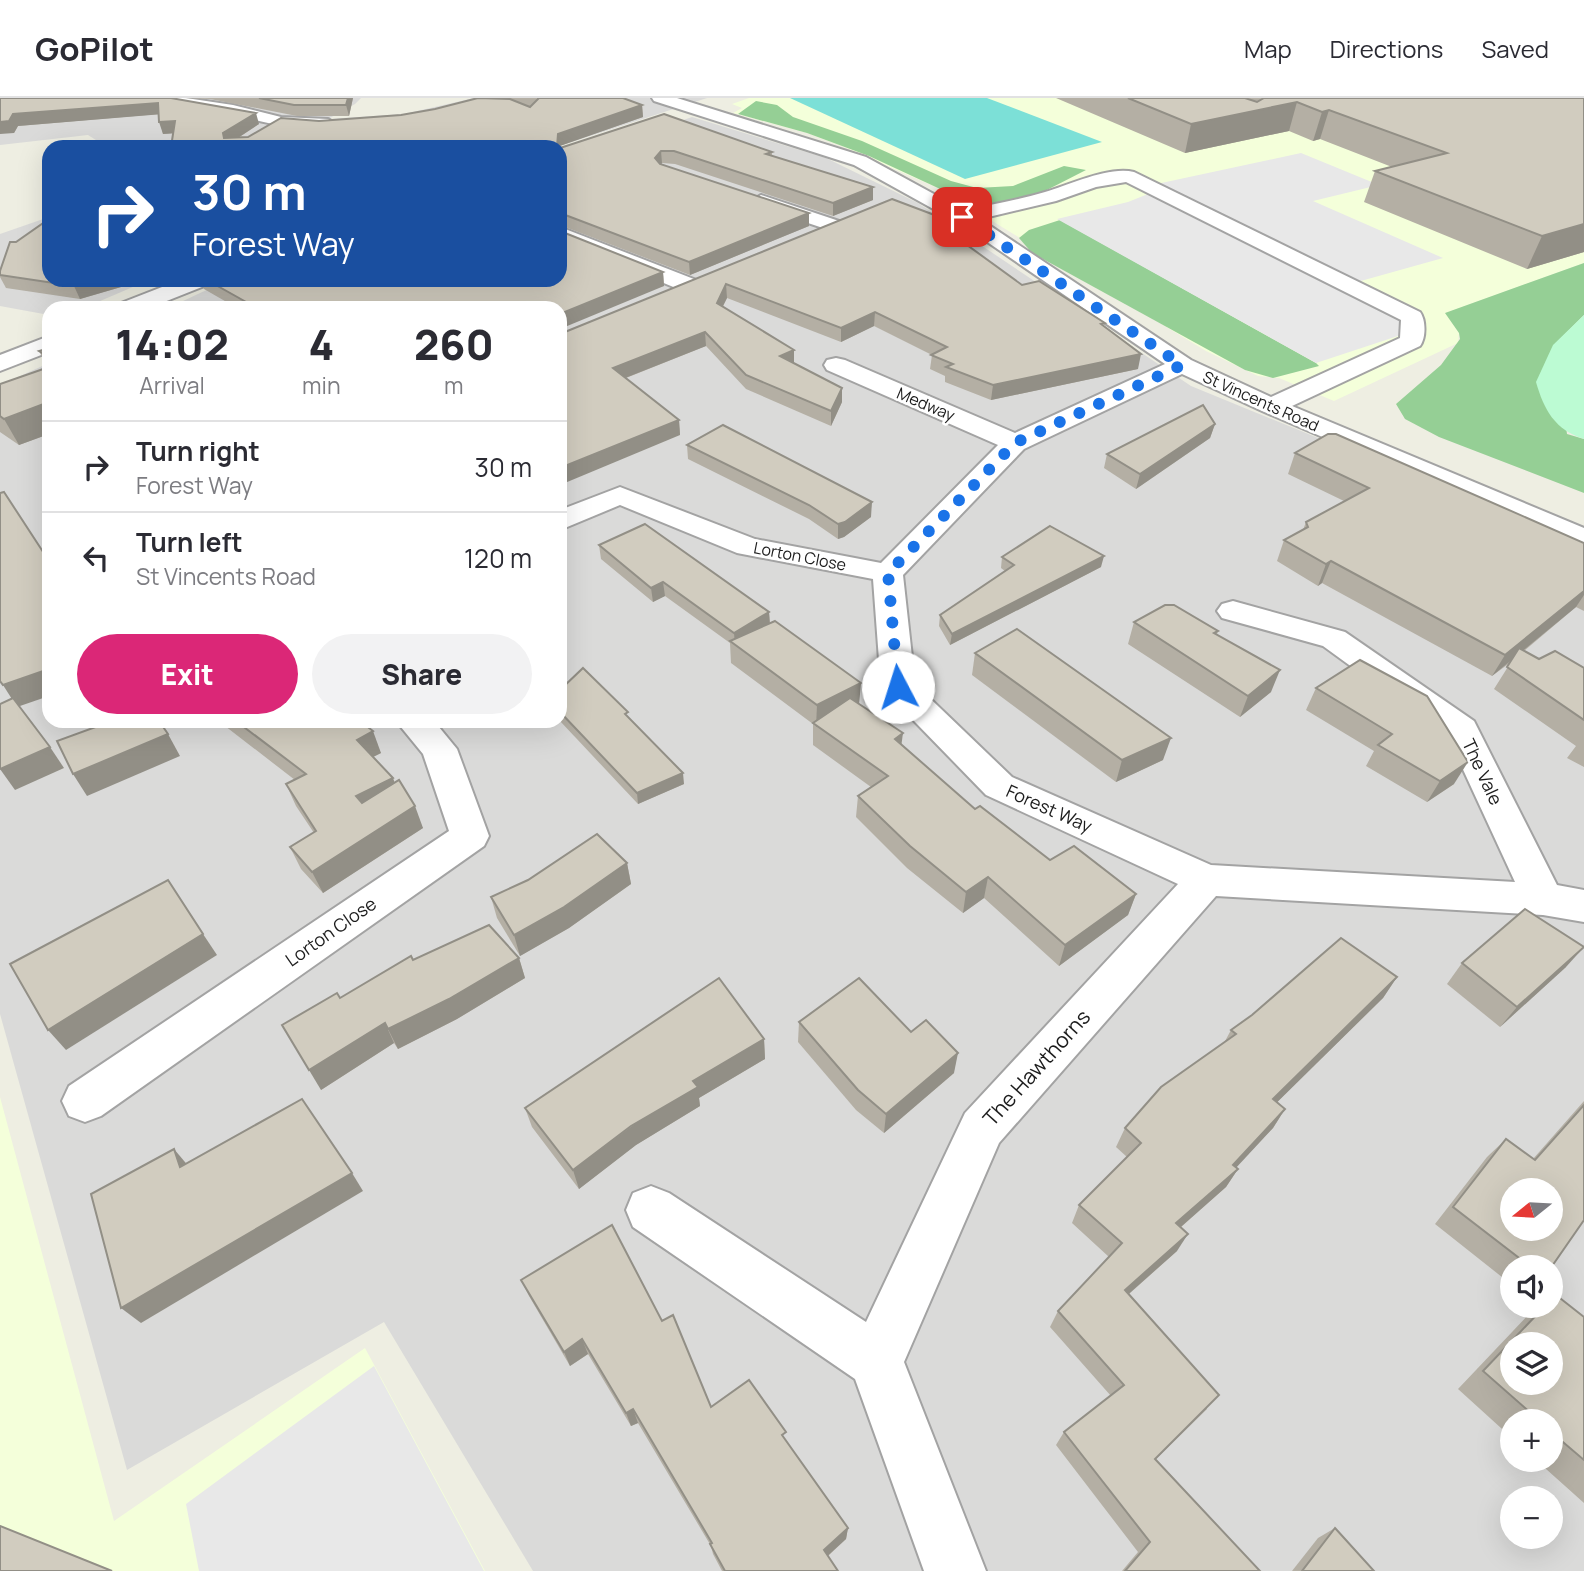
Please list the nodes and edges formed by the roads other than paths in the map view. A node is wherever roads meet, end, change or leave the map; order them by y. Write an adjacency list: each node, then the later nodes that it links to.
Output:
1 (154, 98): 6 (street)
2 (260, 98): 6 (street)
3 (660, 98): 5 (street, St Vincents Road)
4 (721, 98): 5 (street)
5 (692, 108): 7 (street); 11 (street, St Vincents Road)
6 (233, 110): 8 (street)
7 (666, 117)
8 (281, 122): 9 (street); 10 (street)
9 (345, 122)
10 (259, 134)
11 (918, 191): 13 (street); 15 (street, St Vincents Road)
12 (745, 196): 16 (street)
13 (894, 201)
14 (858, 216): 16 (street)
15 (971, 223): 27 (street, St Vincents Road); 28 (street)
16 (835, 226): 18 (street)
17 (567, 236): 20 (street)
18 (811, 236)
19 (715, 276): 20 (street)
20 (691, 286): 22 (street)
21 (182, 287): 23 (street)
22 (667, 296)
23 (146, 301)
24 (42, 346): 25 (street)
25 (0, 364)
26 (836, 365): 29 (street, Medway)
27 (1182, 365): 28 (street, St Vincents Road); 29 (street)
28 (1271, 406): 31 (street, St Vincents Road)
29 (1015, 443): 32 (street)
30 (567, 518): 32 (street, Lorton Close)
31 (1584, 539)
32 (888, 573): 35 (street, Forest Way)
33 (1233, 611): 36 (street, The Vale)
34 (420, 728): 38 (street, Lorton Close)
35 (1206, 880): 36 (street, Forest Way); 40 (street, The Hawthorns)
36 (1543, 900): 37 (street, Forest Way)
37 (1584, 906)
38 (85, 1101)
39 (651, 1210): 40 (street)
40 (876, 1361): 41 (street)
41 (955, 1571)

